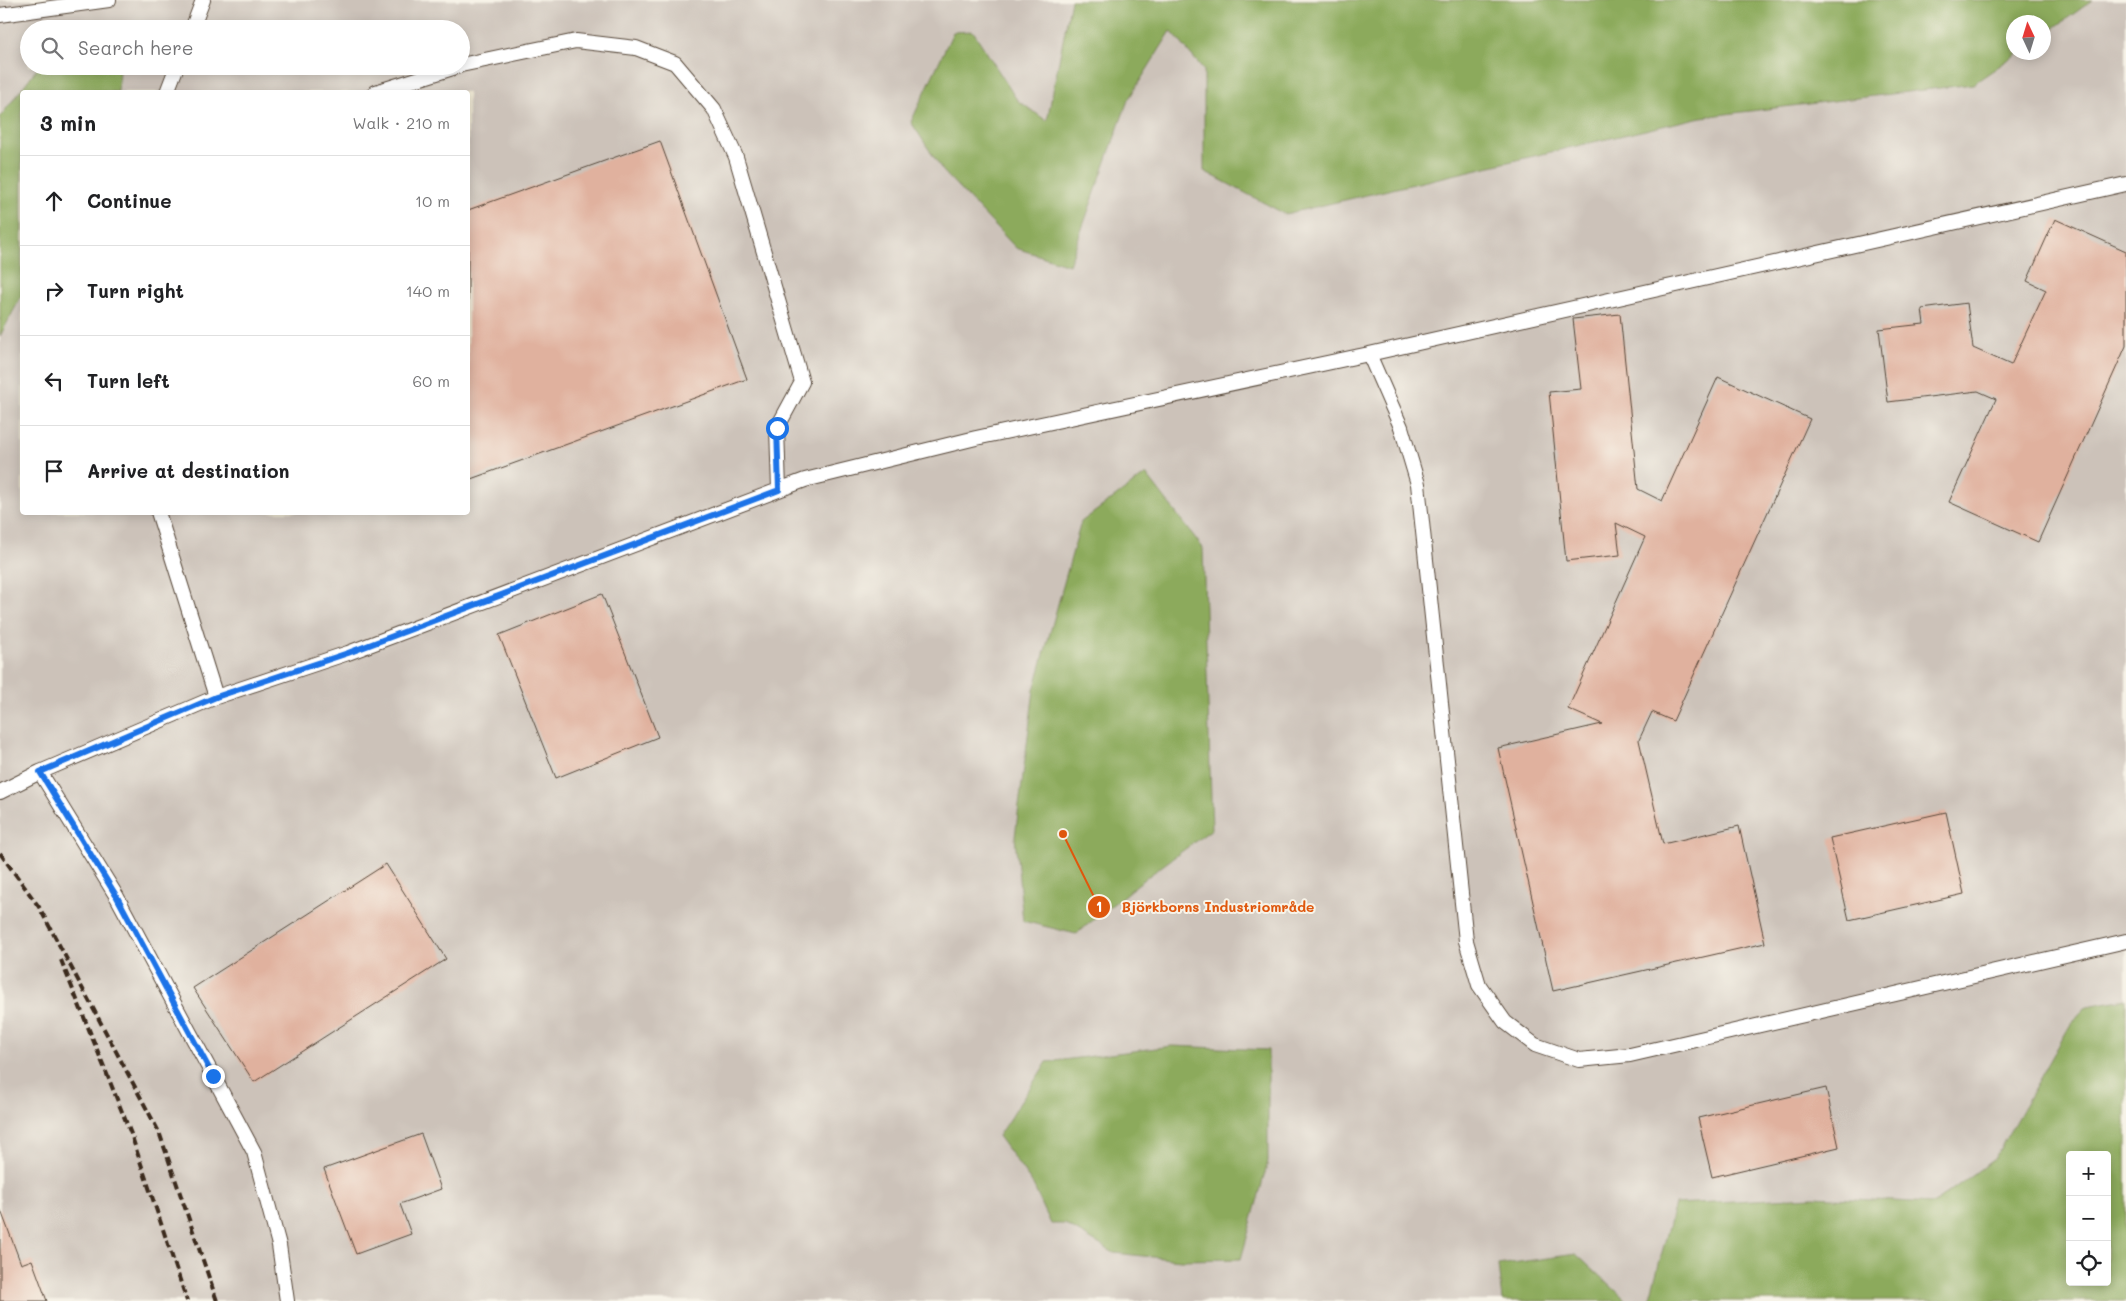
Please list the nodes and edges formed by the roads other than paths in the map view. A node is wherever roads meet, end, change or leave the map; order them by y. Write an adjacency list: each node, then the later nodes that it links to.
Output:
1 (109, 0): 3 (lane)
2 (203, 0): 4 (lane)
3 (0, 15)
4 (195, 20)
5 (470, 64): 12 (lane)
6 (174, 75): 8 (lane)
7 (431, 75): 9 (lane)
8 (168, 90)
9 (382, 90)
10 (2126, 184): 11 (lane)
11 (1369, 354): 12 (lane); 17 (lane)
12 (779, 490): 14 (lane)
13 (159, 515): 14 (lane)
14 (216, 697): 15 (lane)
15 (40, 772): 16 (lane); 18 (lane)
16 (0, 792)
17 (2126, 941)
18 (287, 1301)

